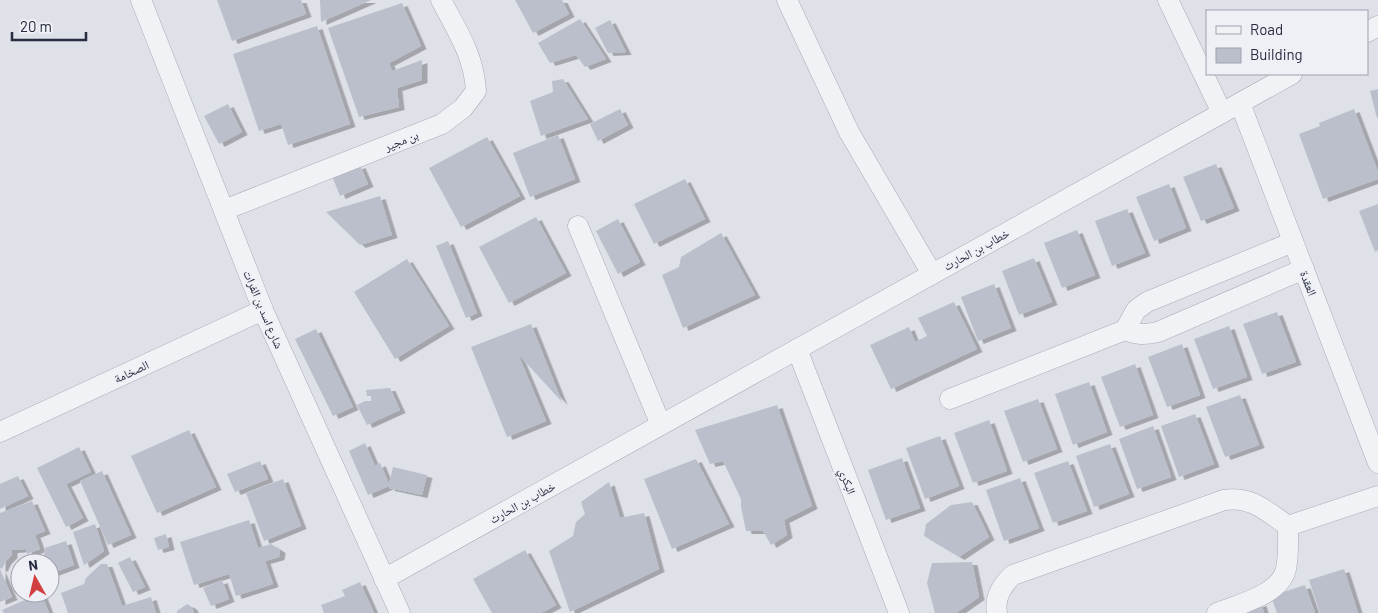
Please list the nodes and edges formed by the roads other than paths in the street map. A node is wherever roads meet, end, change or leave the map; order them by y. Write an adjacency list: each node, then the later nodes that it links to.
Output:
1 (141, 0): 8 (street, شارع اسد بن الفرات)
2 (441, 0): 8 (street, بن مجير)
3 (787, 0): 12 (street)
4 (1168, 0): 7 (street)
5 (1290, 75): 6 (street, خطاب بن الحارث)
6 (1240, 103): 7 (street, خطاب بن الحارث); 10 (street, العقدة)
7 (1222, 113): 12 (street, خطاب بن الحارث)
8 (224, 210): 13 (street, شارع اسد بن الفرات)
9 (578, 226): 17 (street)
10 (1293, 242): 11 (street, العقدة); 14 (street)
11 (1304, 269): 14 (street); 19 (street, العقدة)
12 (932, 274): 15 (street, خطاب بن الحارث)
13 (263, 310): 18 (street, الصخامة); 22 (street, شارع اسد بن الفرات)
14 (1125, 330): 16 (street)
15 (797, 349): 17 (street, خطاب بن الحارث); 24 (street, البكري)
16 (950, 399)
17 (661, 425): 22 (street, خطاب بن الحارث)
18 (0, 432)
19 (1378, 463)
20 (1378, 496): 21 (street)
21 (1288, 526): 25 (street); 26 (street)
22 (384, 579): 23 (street, شارع اسد بن الفرات)
23 (400, 613)
24 (899, 613)
25 (997, 613)
26 (1217, 613)

